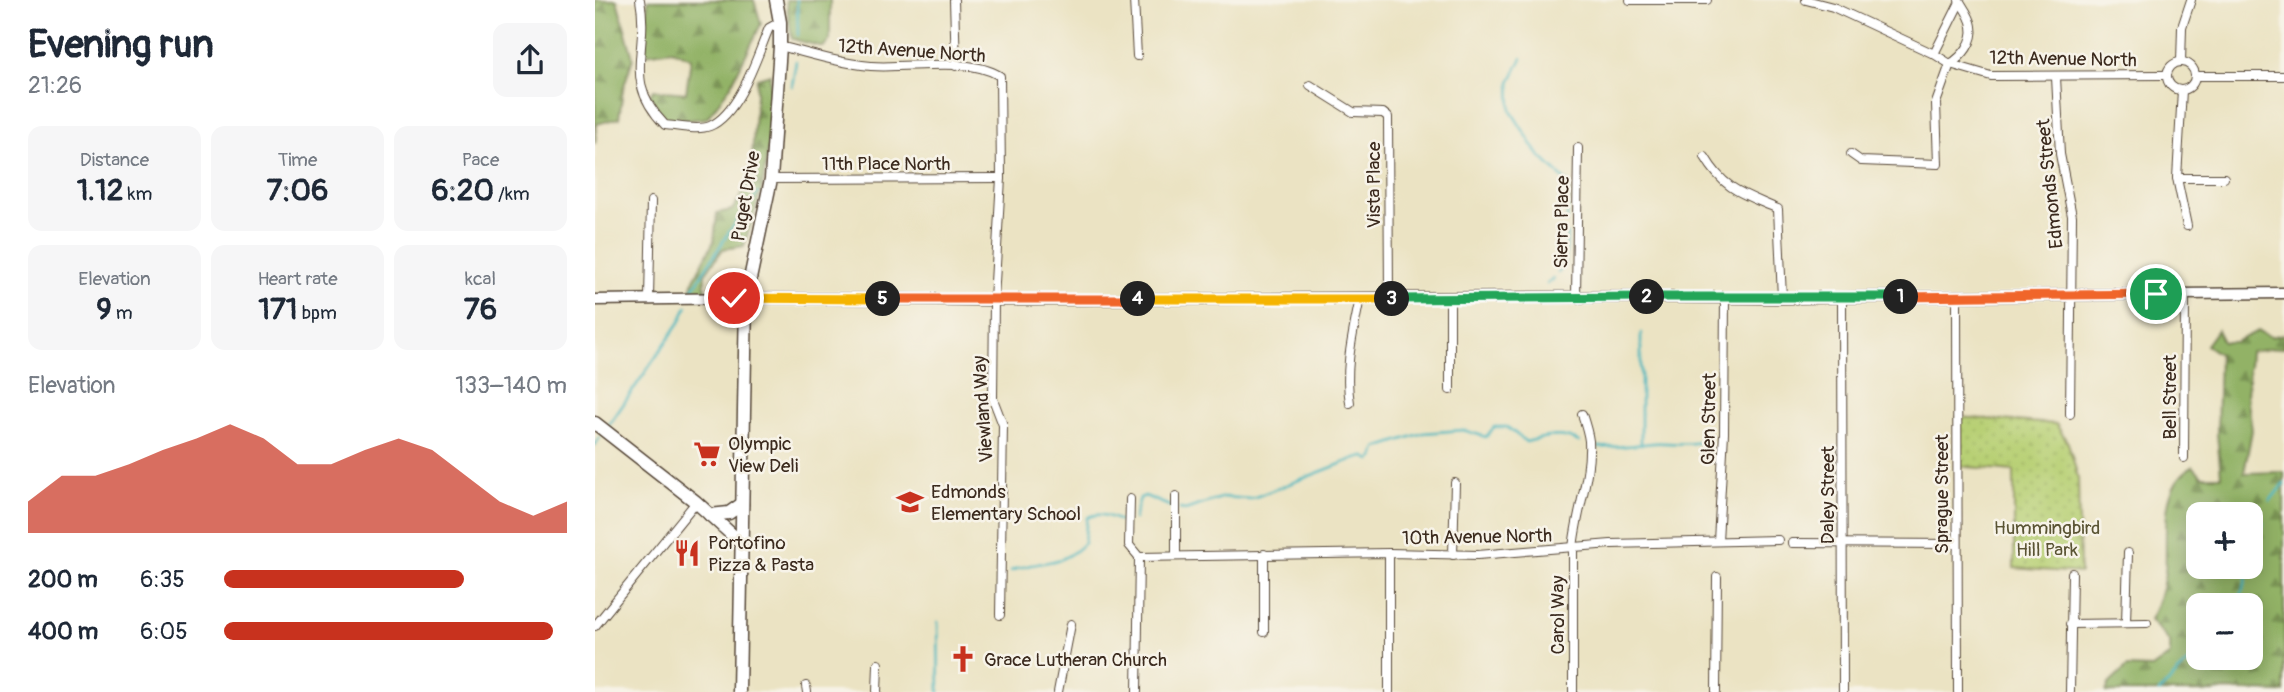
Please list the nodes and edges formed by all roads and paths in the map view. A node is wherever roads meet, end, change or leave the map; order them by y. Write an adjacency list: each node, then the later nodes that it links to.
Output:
1 (640, 0): 10 (street)
2 (776, 0): 10 (main road, Puget Drive)
3 (954, 0): 16 (street)
4 (1134, 0): 13 (street)
5 (1630, 0): 6 (street)
6 (1707, 0)
7 (1806, 0): 12 (street, 12th Avenue North)
8 (2191, 0): 14 (street)
9 (1959, 1): 12 (street); 15 (street)
10 (780, 22): 11 (main road, Puget Drive)
11 (780, 46): 16 (street, 12th Avenue North); 30 (main road, Puget Drive)
12 (1934, 54): 15 (street, 12th Avenue North)
13 (1137, 56)
14 (2181, 62): 17 (street); 19 (street)
15 (1950, 64): 21 (street, 12th Avenue North); 25 (street)
16 (956, 66): 18 (street, 12th Avenue North)
17 (2166, 75): 21 (street, 12th Avenue North); 23 (street)
18 (1000, 76): 27 (street, Viewland Way)
19 (2195, 76): 20 (street); 23 (street)
20 (2284, 76)
21 (2056, 77): 35 (street, Edmonds Street)
22 (1310, 85): 45 (street, Vista Place)
23 (2182, 90): 28 (street)
24 (1578, 148): 37 (street, Sierra Place)
25 (1851, 154)
26 (1705, 157): 42 (street)
27 (1001, 178): 30 (street, 11th Place North); 47 (street, Viewland Way)
28 (2177, 178): 29 (street); 32 (street)
29 (2224, 178)
30 (771, 179): 39 (main road, Puget Drive)
31 (651, 201): 44 (street)
32 (2187, 226)
33 (2284, 293): 34 (street)
34 (2185, 294): 35 (street); 53 (street, Bell Street)
35 (2073, 295): 36 (street); 51 (street, Edmonds Street)
36 (1957, 296): 43 (street); 65 (street, Sprague Street)
37 (1576, 297): 38 (street); 41 (street)
38 (1725, 297): 42 (street); 61 (street, Glen Street)
39 (746, 298): 44 (street); 47 (street); 58 (main road, Puget Drive)
40 (1360, 298): 45 (street); 47 (street); 49 (street)
41 (1450, 298): 45 (street); 48 (street)
42 (1782, 298): 43 (street)
43 (1842, 298): 64 (street, Daley Street)
44 (649, 299): 46 (street)
45 (1389, 299)
46 (595, 300)
47 (994, 300): 75 (street, Viewland Way)
48 (1450, 390)
49 (1350, 403)
50 (1583, 414): 66 (street, Carol Way)
51 (2070, 414)
52 (595, 423): 57 (main road)
53 (2184, 458)
54 (1455, 483): 70 (street)
55 (1176, 496): 71 (street)
56 (1130, 499): 72 (street)
57 (696, 502): 59 (main road); 80 (street)
58 (742, 504): 59 (main road); 62 (main road, Puget Drive)
59 (711, 515): 62 (main road)
60 (1778, 540): 61 (street, 10th Avenue North)
61 (1718, 541): 66 (street, 10th Avenue North)
62 (741, 542): 83 (main road, Puget Drive)
63 (1793, 544): 64 (street)
64 (1843, 544): 65 (street); 90 (street, Daley Street)
65 (1957, 544): 91 (street, Sprague Street)
66 (1573, 549): 70 (street, 10th Avenue North); 88 (street, Carol Way)
67 (2128, 552): 76 (street)
68 (1389, 553): 69 (street, 10th Avenue North); 70 (street, 10th Avenue North); 87 (street)
69 (1264, 554): 71 (street, 10th Avenue North); 81 (street)
70 (1453, 555)
71 (1176, 556): 72 (street, 10th Avenue North)
72 (1139, 557): 86 (street)
73 (2072, 573): 78 (street)
74 (1717, 577): 89 (street)
75 (1000, 615)
76 (2126, 623): 77 (street); 78 (street)
77 (2147, 623)
78 (2070, 624): 92 (street)
79 (1071, 625): 85 (street)
80 (595, 626)
81 (1264, 632)
82 (878, 664): 84 (street)
83 (739, 692)
84 (877, 692)
85 (1058, 692)
86 (1137, 692)
87 (1389, 692)
88 (1573, 692)
89 (1716, 692)
90 (1843, 692)
91 (1958, 692)
92 (2070, 692)

